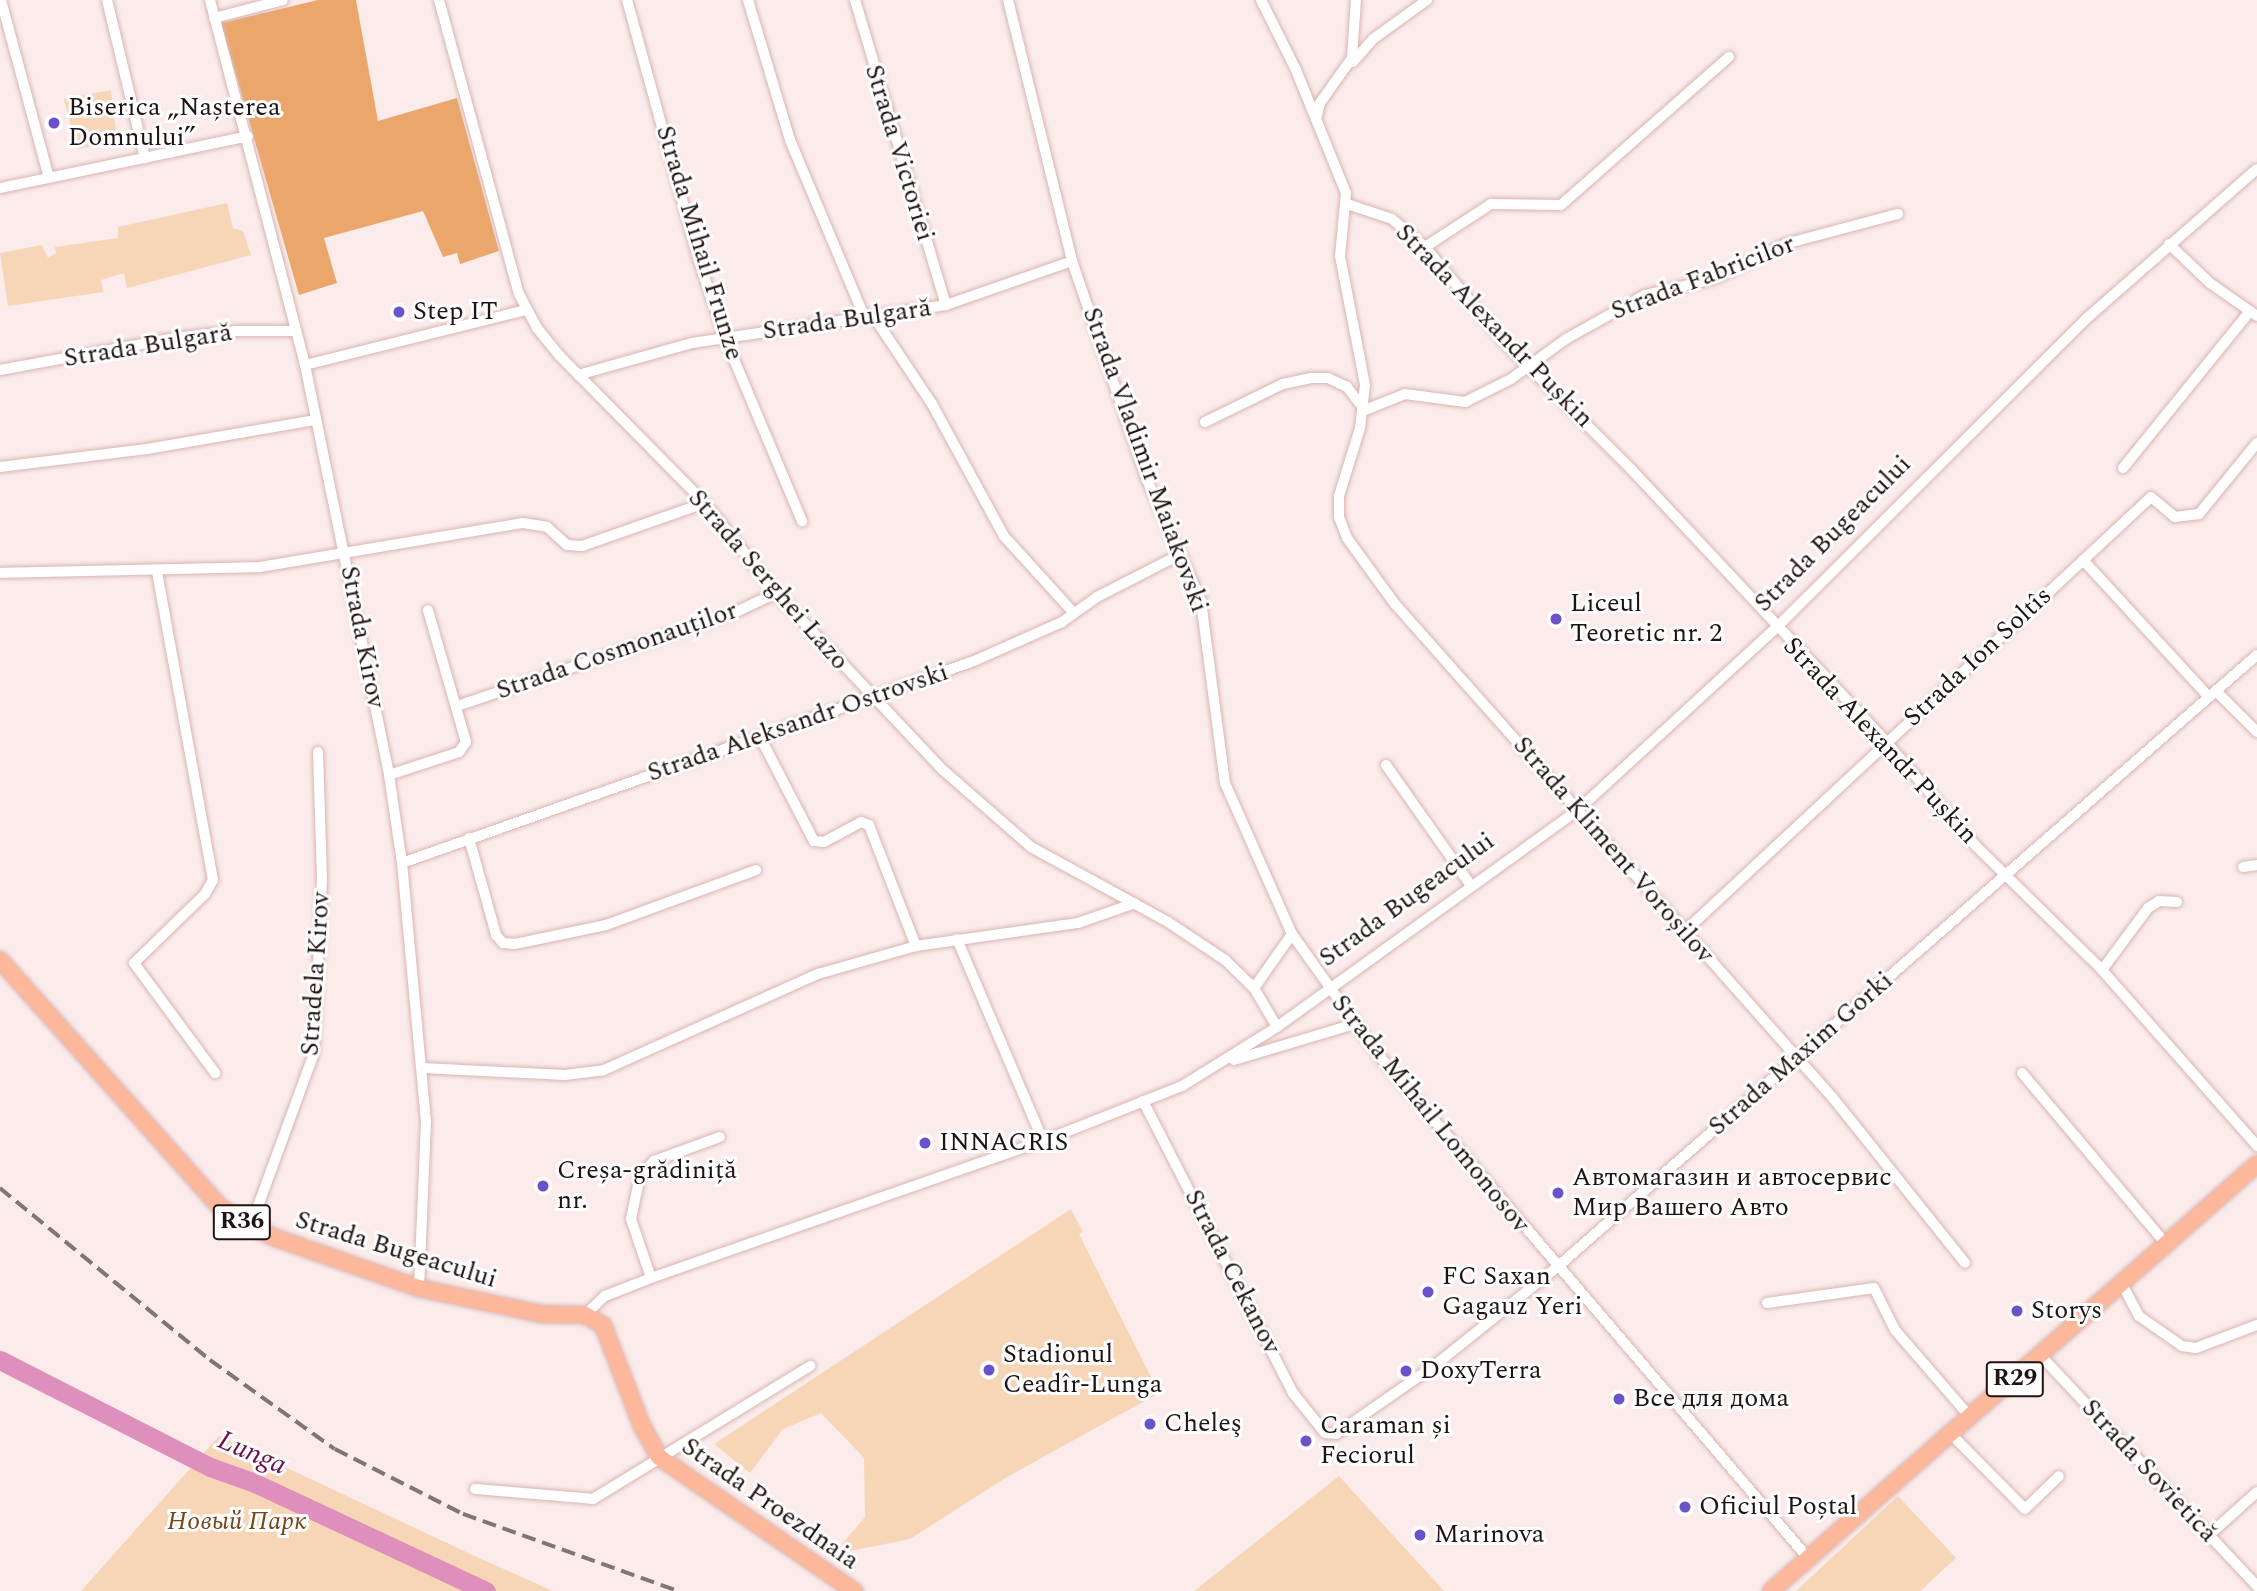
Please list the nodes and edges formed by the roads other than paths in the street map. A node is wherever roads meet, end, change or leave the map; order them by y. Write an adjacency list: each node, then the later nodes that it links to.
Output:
1 (1, 0): 14 (street)
2 (107, 0): 19 (street)
3 (210, 0): 13 (street, Strada Kirov)
4 (284, 0): 13 (street)
5 (439, 0): 29 (street, Strada Serghei Lazo)
6 (627, 0): 33 (street, Strada Mihail Frunze)
7 (748, 0): 31 (street)
8 (855, 0): 28 (street, Strada Victoriei)
9 (1009, 0): 27 (street, Strada Vladimir Maiakovski)
10 (1261, 0): 17 (street, Strada Kliment Voroșilov)
11 (1356, 0): 16 (street)
12 (1427, 0): 16 (street)
13 (214, 18): 18 (street, Strada Kirov)
14 (5, 39): 21 (street)
15 (1729, 57): 26 (street)
16 (1344, 72): 17 (street)
17 (1317, 119): 23 (street, Strada Kliment Voroșilov)
18 (248, 136): 19 (street); 32 (street, Strada Kirov)
19 (145, 158): 21 (street)
20 (2257, 169): 25 (street, Strada Bugeacului)
21 (49, 178): 22 (street)
22 (0, 188)
23 (1347, 204): 26 (street, Strada Alexandr Pușkin); 38 (street, Strada Kliment Voroșilov)
24 (1898, 214): 35 (street, Strada Fabricilor)
25 (2169, 244): 30 (street); 54 (street, Strada Bugeacului)
26 (1424, 247): 35 (street, Strada Alexandr Pușkin)
27 (1072, 261): 28 (street, Strada Bulgară); 46 (street, Strada Vladimir Maiakovski)
28 (946, 305): 31 (street, Strada Bulgară)
29 (526, 310): 34 (street); 37 (street, Strada Serghei Lazo)
30 (2254, 314): 43 (street)
31 (870, 317): 33 (street, Strada Bulgară); 53 (street)
32 (296, 331): 34 (street, Strada Kirov); 36 (street, Strada Bulgară)
33 (725, 338): 37 (street, Strada Bulgară); 45 (street, Strada Mihail Frunze)
34 (306, 365): 39 (street, Strada Kirov)
35 (1530, 366): 38 (street, Strada Fabricilor); 54 (street, Strada Alexandr Pușkin)
36 (0, 370)
37 (578, 376): 44 (street, Strada Serghei Lazo)
38 (1365, 410): 40 (street); 65 (street, Strada Kliment Voroșilov)
39 (315, 420): 42 (street); 47 (street, Strada Kirov)
40 (1205, 422)
41 (2257, 443): 48 (street, Strada Ion Soltîs)
42 (0, 467)
43 (2123, 468)
44 (705, 503): 47 (street); 51 (street, Strada Serghei Lazo)
45 (802, 521)
46 (1181, 554): 53 (street, Strada Aleksandr Ostrovski); 76 (street, Strada Vladimir Maiakovski)
47 (346, 555): 49 (street); 64 (street, Strada Kirov)
48 (2083, 560): 56 (street); 61 (street, Strada Ion Soltîs)
49 (157, 572): 50 (street); 88 (street)
50 (0, 573)
51 (776, 593): 57 (street, Strada Serghei Lazo); 58 (street, Strada Cosmonauților)
52 (428, 610): 58 (street)
53 (1073, 612): 57 (street, Strada Aleksandr Ostrovski)
54 (1776, 628): 61 (street, Strada Alexandr Pușkin); 65 (street, Strada Bugeacului)
55 (2257, 655): 56 (street, Strada Maxim Gorki)
56 (2213, 694): 59 (street); 71 (street, Strada Maxim Gorki)
57 (870, 696): 60 (street, Strada Aleksandr Ostrovski); 74 (street, Strada Serghei Lazo)
58 (457, 706): 64 (street)
59 (2257, 732)
60 (761, 737): 66 (street, Strada Aleksandr Ostrovski); 78 (street)
61 (1887, 743): 71 (street, Strada Alexandr Pușkin); 75 (street, Strada Ion Soltîs)
62 (318, 752): 95 (street, Stradela Kirov)
63 (1386, 765): 72 (street)
64 (389, 775): 67 (street, Strada Kirov)
65 (1579, 809): 72 (street, Strada Bugeacului); 75 (street, Strada Kliment Voroșilov)
66 (469, 838): 67 (street, Strada Aleksandr Ostrovski); 70 (street)
67 (402, 863): 87 (street, Strada Kirov)
68 (2257, 865): 69 (street)
69 (2243, 867)
70 (756, 870)
71 (2007, 873): 80 (street, Strada Alexandr Pușkin); 85 (street, Strada Maxim Gorki)
72 (1470, 884): 81 (street, Strada Bugeacului)
73 (2177, 902): 80 (street)
74 (1135, 903): 77 (street); 82 (street, Strada Serghei Lazo)
75 (1684, 932): 85 (street, Strada Kliment Voroșilov)
76 (1292, 934): 81 (street, Strada Vladimir Maiakovski); 82 (street)
77 (957, 939): 78 (street); 92 (street)
78 (916, 946): 87 (street)
79 (0, 960): 95 (main road, Strada Bugeacului / R36)
80 (2102, 970): 93 (street, Strada Alexandr Pușkin)
81 (1327, 987): 83 (street, Strada Mihail Lomonosov); 84 (street, Strada Bugeacului)
82 (1254, 988): 84 (street, Strada Serghei Lazo)
83 (1355, 1024): 86 (street, Strada Bugeacului); 98 (street, Strada Mihail Lomonosov)
84 (1277, 1027): 86 (street, Strada Bugeacului)
85 (1798, 1060): 97 (street, Strada Kliment Voroșilov); 98 (street, Strada Maxim Gorki)
86 (1223, 1063): 90 (street, Strada Bugeacului)
87 (422, 1068): 101 (street, Strada Kirov)
88 (215, 1073)
89 (2022, 1073): 96 (street)
90 (1143, 1101): 92 (street, Strada Bugeacului); 109 (street, Strada Cekanov)
91 (720, 1136): 99 (street)
92 (1043, 1141): 99 (street, Strada Bugeacului)
93 (2257, 1146)
94 (2257, 1164): 96 (main road, R29)
95 (250, 1228): 101 (main road, Strada Bugeacului / R36)
96 (2166, 1245): 100 (main road, R29)
97 (1965, 1263)
98 (1556, 1268): 109 (street, Strada Maxim Gorki); 115 (street, Strada Mihail Lomonosov)
99 (651, 1278): 103 (street, Strada Bugeacului)
100 (2122, 1284): 104 (street); 105 (main road, R29)
101 (419, 1288): 103 (main road, Strada Bugeacului / R36)
102 (1767, 1303): 107 (street)
103 (584, 1315): 110 (main road, Strada Proezdnaia)
104 (2257, 1325)
105 (2041, 1356): 107 (main road, R29); 114 (street, Strada Sovietică)
106 (810, 1366): 110 (street)
107 (1970, 1417): 108 (main road, R29)
108 (1951, 1434): 111 (street); 115 (main road, R29)
109 (1331, 1435)
110 (659, 1457): 112 (street, Strada Proezdnaia); 117 (main road, Strada Proezdnaia)
111 (2059, 1476)
112 (475, 1489)
113 (2257, 1492): 114 (street)
114 (2209, 1535): 116 (street, Strada Sovietică)
115 (1808, 1558): 118 (main road, R29)
116 (2257, 1586)
117 (854, 1591)
118 (1771, 1591)

